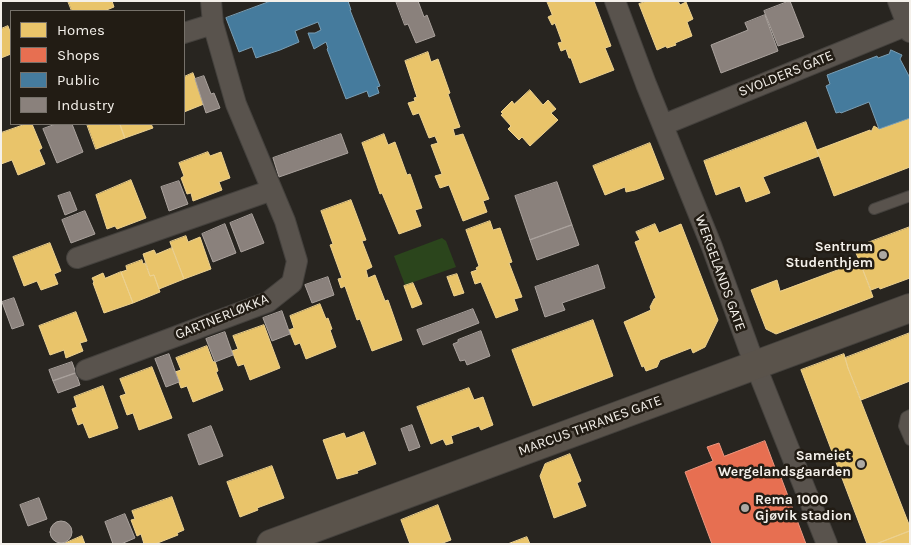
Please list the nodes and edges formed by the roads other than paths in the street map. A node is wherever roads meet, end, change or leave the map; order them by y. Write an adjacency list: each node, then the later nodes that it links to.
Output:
1 (211, 1): 4 (street, GARTNERLØKKA)
2 (615, 1): 7 (street, WERGELANDS GATE)
3 (898, 1): 5 (street)
4 (212, 24): 6 (street); 8 (street, GARTNERLØKKA)
5 (909, 27): 7 (street, SVOLDERS GATE)
6 (185, 33)
7 (663, 125): 13 (street, WERGELANDS GATE)
8 (272, 190): 11 (street); 14 (street, GARTNERLØKKA)
9 (910, 196): 10 (lane)
10 (874, 209)
11 (77, 258)
12 (910, 308): 13 (main road, MARCUS THRANES GATE)
13 (756, 365): 17 (main road, MARCUS THRANES GATE); 18 (street, WERGELANDS GATE)
14 (86, 370)
15 (910, 415): 16 (lane)
16 (910, 440)
17 (271, 544)
18 (827, 544)

